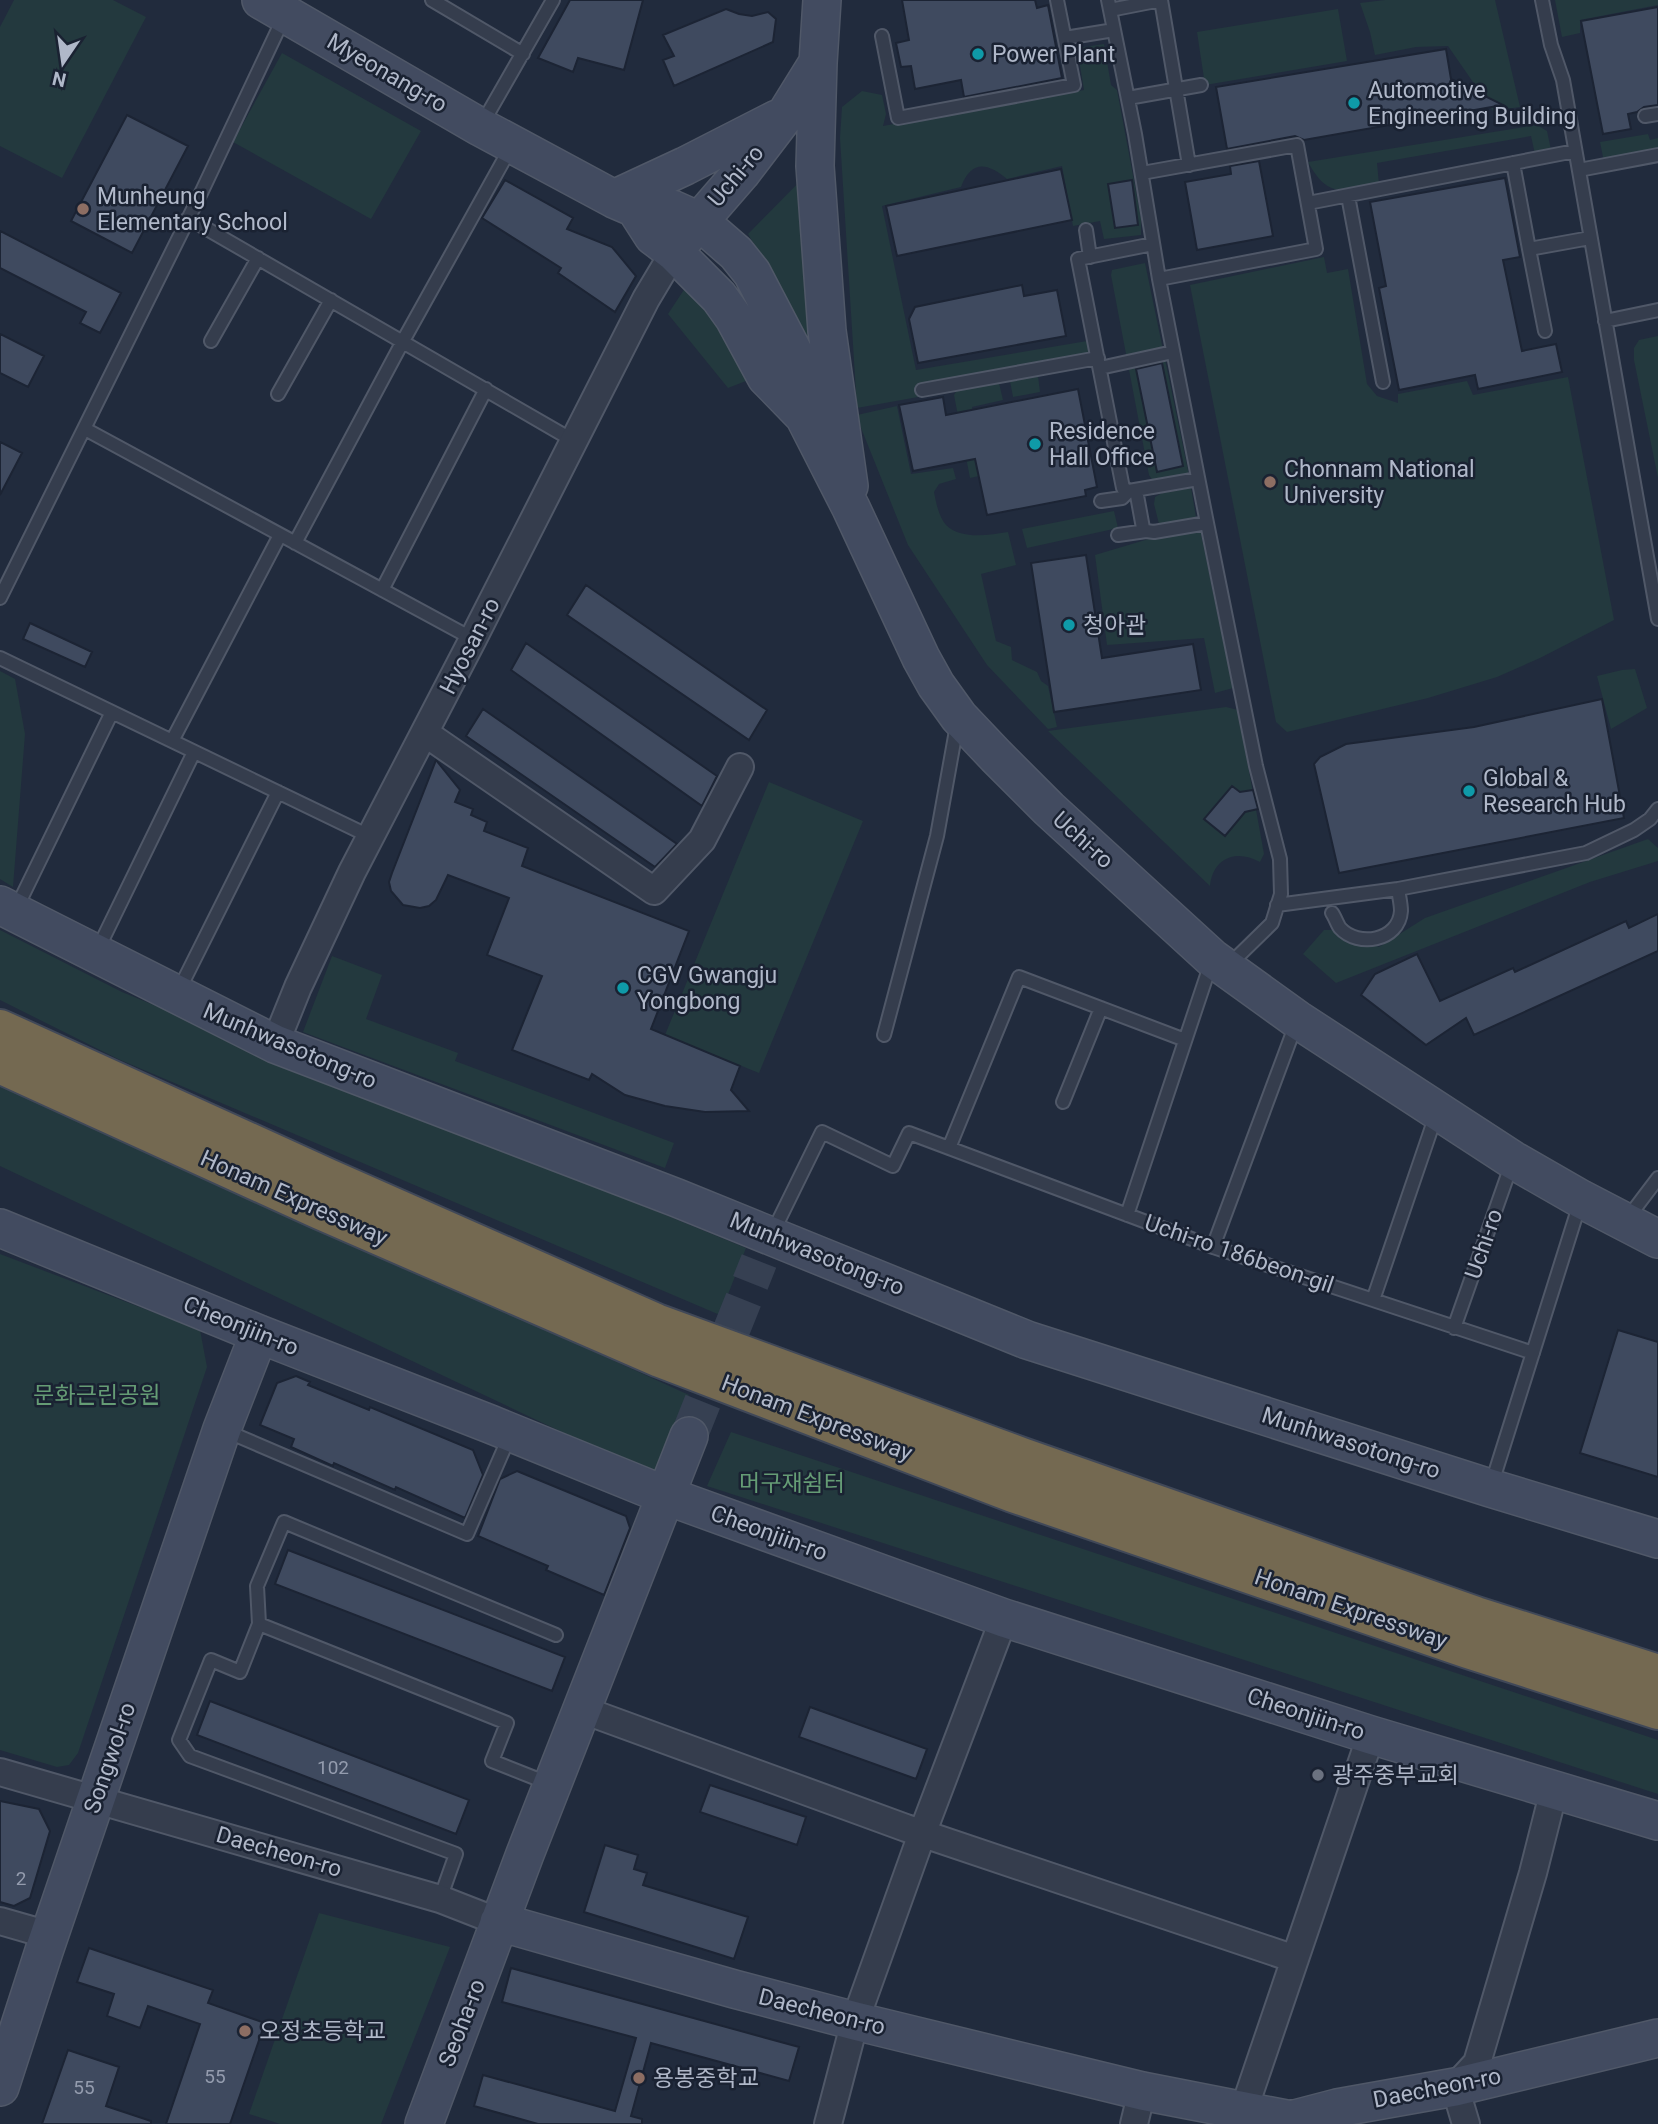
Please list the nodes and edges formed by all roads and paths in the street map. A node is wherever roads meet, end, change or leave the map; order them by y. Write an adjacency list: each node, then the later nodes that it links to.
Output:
1 (432, 0): 12 (lane)
2 (553, 0): 12 (lane)
3 (822, 0): 13 (street, Uchi-ro)
4 (1057, 0): 11 (lane)
5 (1161, 0): 7 (lane); 15 (lane)
6 (1542, 0): 20 (lane)
7 (1109, 5): 9 (lane)
8 (279, 7): 18 (street, Myeonang-ro); 29 (lane)
9 (1114, 30): 11 (lane); 16 (lane)
10 (882, 36): 11 (lane)
11 (1065, 38)
12 (523, 54): 18 (lane)
13 (818, 63): 17 (street, Uchi-ro); 57 (street)
14 (1201, 85): 15 (lane)
15 (1175, 89): 16 (lane); 23 (lane)
16 (1128, 97): 25 (lane)
17 (786, 114): 28 (street); 30 (street, Uchi-ro)
18 (480, 127): 19 (street, Myeonang-ro)
19 (513, 144): 28 (street, Myeonang-ro); 44 (lane)
20 (1575, 151): 22 (lane); 24 (lane)
21 (1658, 155): 24 (lane)
22 (1513, 163): 26 (lane); 34 (lane)
23 (1189, 164): 25 (lane); 27 (lane)
24 (1579, 170): 32 (lane)
25 (1142, 173): 33 (lane)
26 (1348, 195): 27 (lane); 47 (lane)
27 (1308, 203): 38 (lane)
28 (625, 204): 30 (street, Myeonang-ro); 35 (street, Myeonang-ro)
29 (188, 218): 37 (lane); 52 (lane)
30 (699, 221): 35 (street); 51 (street, Uchi-ro)
31 (1086, 230): 36 (lane)
32 (1590, 238): 34 (lane); 41 (lane)
33 (1153, 244): 36 (lane); 38 (lane)
34 (1529, 249): 42 (lane)
35 (674, 251): 51 (street, Uchi-ro); 53 (street, Hyosan-ro)
36 (1090, 257): 46 (lane)
37 (258, 258): 39 (lane); 43 (lane)
38 (1159, 279): 45 (lane)
39 (331, 300): 44 (lane); 50 (lane)
40 (1658, 310): 41 (lane)
41 (1605, 321): 65 (lane)
42 (1545, 331)
43 (211, 341)
44 (403, 341): 48 (lane); 62 (lane)
45 (1173, 352): 46 (lane); 54 (lane)
46 (1099, 363): 49 (lane); 55 (lane)
47 (1384, 382)
48 (486, 389): 53 (lane); 63 (lane)
49 (922, 390)
50 (278, 394)
51 (804, 416): 57 (street, Uchi-ro)
52 (85, 429): 60 (lane); 64 (lane)
53 (574, 441): 66 (street, Hyosan-ro)
54 (1199, 479): 55 (lane); 58 (lane)
55 (1132, 491): 56 (lane); 59 (lane)
56 (1101, 501)
57 (851, 508): 69 (street, Uchi-ro)
58 (1207, 523): 59 (lane); 78 (lane)
59 (1146, 531): 61 (lane)
60 (280, 535): 62 (lane); 71 (lane)
61 (1118, 535)
62 (295, 543): 63 (lane)
63 (382, 590): 66 (lane)
64 (0, 598)
65 (1658, 619)
66 (473, 639): 70 (street, Hyosan-ro)
67 (0, 658): 68 (lane)
68 (111, 712): 71 (lane); 79 (lane)
69 (959, 717): 82 (street, Uchi-ro); 87 (lane)
70 (425, 733): 73 (street); 76 (street, Hyosan-ro)
71 (172, 741): 72 (lane)
72 (194, 752): 74 (lane); 81 (lane)
73 (740, 767)
74 (278, 792): 76 (lane); 83 (lane)
75 (1658, 809): 77 (lane)
76 (371, 837): 89 (street, Hyosan-ro)
77 (1398, 889): 78 (lane); 80 (lane)
78 (1277, 905): 82 (lane)
79 (7, 909): 81 (street, Munhwasotong-ro)
80 (1332, 913)
81 (96, 954): 83 (street, Munhwasotong-ro)
82 (1219, 963): 85 (street, Uchi-ro); 88 (lane)
83 (176, 996): 89 (street, Munhwasotong-ro)
84 (1101, 1008): 88 (lane); 91 (lane); 93 (lane)
85 (1298, 1020): 92 (street, Uchi-ro); 101 (lane)
86 (0, 1029): 116 (highway, Honam Expressway)
87 (884, 1035)
88 (1185, 1040): 97 (lane)
89 (275, 1044): 102 (street, Munhwasotong-ro)
90 (0, 1064): 118 (highway, Honam Expressway)
91 (1063, 1102)
92 (1437, 1111): 94 (street, Uchi-ro); 103 (lane)
93 (948, 1147): 97 (lane, Uchi-ro 186beon-gil); 102 (lane, Uchi-ro 186beon-gil)
94 (1513, 1160): 96 (street, Uchi-ro); 104 (lane, Uchi-ro)
95 (1658, 1178): 98 (lane)
96 (1581, 1199): 98 (street, Uchi-ro); 106 (lane)
97 (1127, 1215): 101 (lane, Uchi-ro 186beon-gil)
98 (1625, 1222): 100 (street, Uchi-ro)
99 (0, 1228): 105 (street, Cheonjiin-ro)
100 (1658, 1239)
101 (1213, 1247): 103 (lane, Uchi-ro 186beon-gil)
102 (765, 1248): 110 (street, Munhwasotong-ro)
103 (1373, 1300): 104 (lane, Uchi-ro 186beon-gil)
104 (1454, 1328): 106 (lane, Uchi-ro 186beon-gil)
105 (259, 1334): 107 (street, Songwol-ro); 108 (street, Cheonjiin-ro)
106 (1533, 1353): 110 (lane)
107 (222, 1429): 108 (lane); 123 (street, Songwol-ro)
108 (511, 1433): 111 (street, Cheonjiin-ro)
109 (689, 1436): 111 (street, Seoha-ro)
110 (1490, 1488): 112 (street, Munhwasotong-ro)
111 (667, 1496): 113 (street, Cheonjiin-ro); 117 (street, Seoha-ro)
112 (1658, 1539)
113 (1004, 1618): 119 (street, Cheonjiin-ro); 125 (street)
114 (259, 1624): 115 (lane); 121 (lane); 126 (lane)
115 (556, 1635)
116 (1658, 1674)
117 (583, 1710): 121 (street, Seoha-ro); 125 (street)
118 (1658, 1710)
119 (1371, 1735): 122 (street, Cheonjiin-ro); 130 (street)
120 (0, 1772): 123 (street, Daecheon-ro)
121 (553, 1785): 128 (street, Seoha-ro)
122 (1554, 1790): 124 (street, Cheonjiin-ro); 134 (street)
123 (96, 1800): 126 (street, Daecheon-ro); 129 (street, Songwol-ro)
124 (1658, 1821)
125 (922, 1834): 130 (street); 131 (street)
126 (440, 1899): 128 (street, Daecheon-ro)
127 (0, 1922): 129 (street)
128 (499, 1922): 131 (street, Daecheon-ro); 139 (street, Seoha-ro)
129 (49, 1935): 133 (street, Songwol-ro)
130 (1294, 1959): 136 (street)
131 (855, 2021): 135 (street, Daecheon-ro); 140 (street)
132 (1658, 2038): 134 (street, Daecheon-ro)
133 (0, 2087)
134 (1455, 2087): 137 (street, Daecheon-ro); 141 (street)
135 (1138, 2108): 136 (street, Daecheon-ro)
136 (1243, 2112): 138 (street, Daecheon-ro)
137 (1334, 2116): 138 (street, Daecheon-ro)
138 (1290, 2122)
139 (424, 2124)
140 (828, 2124)
141 (1466, 2124)

